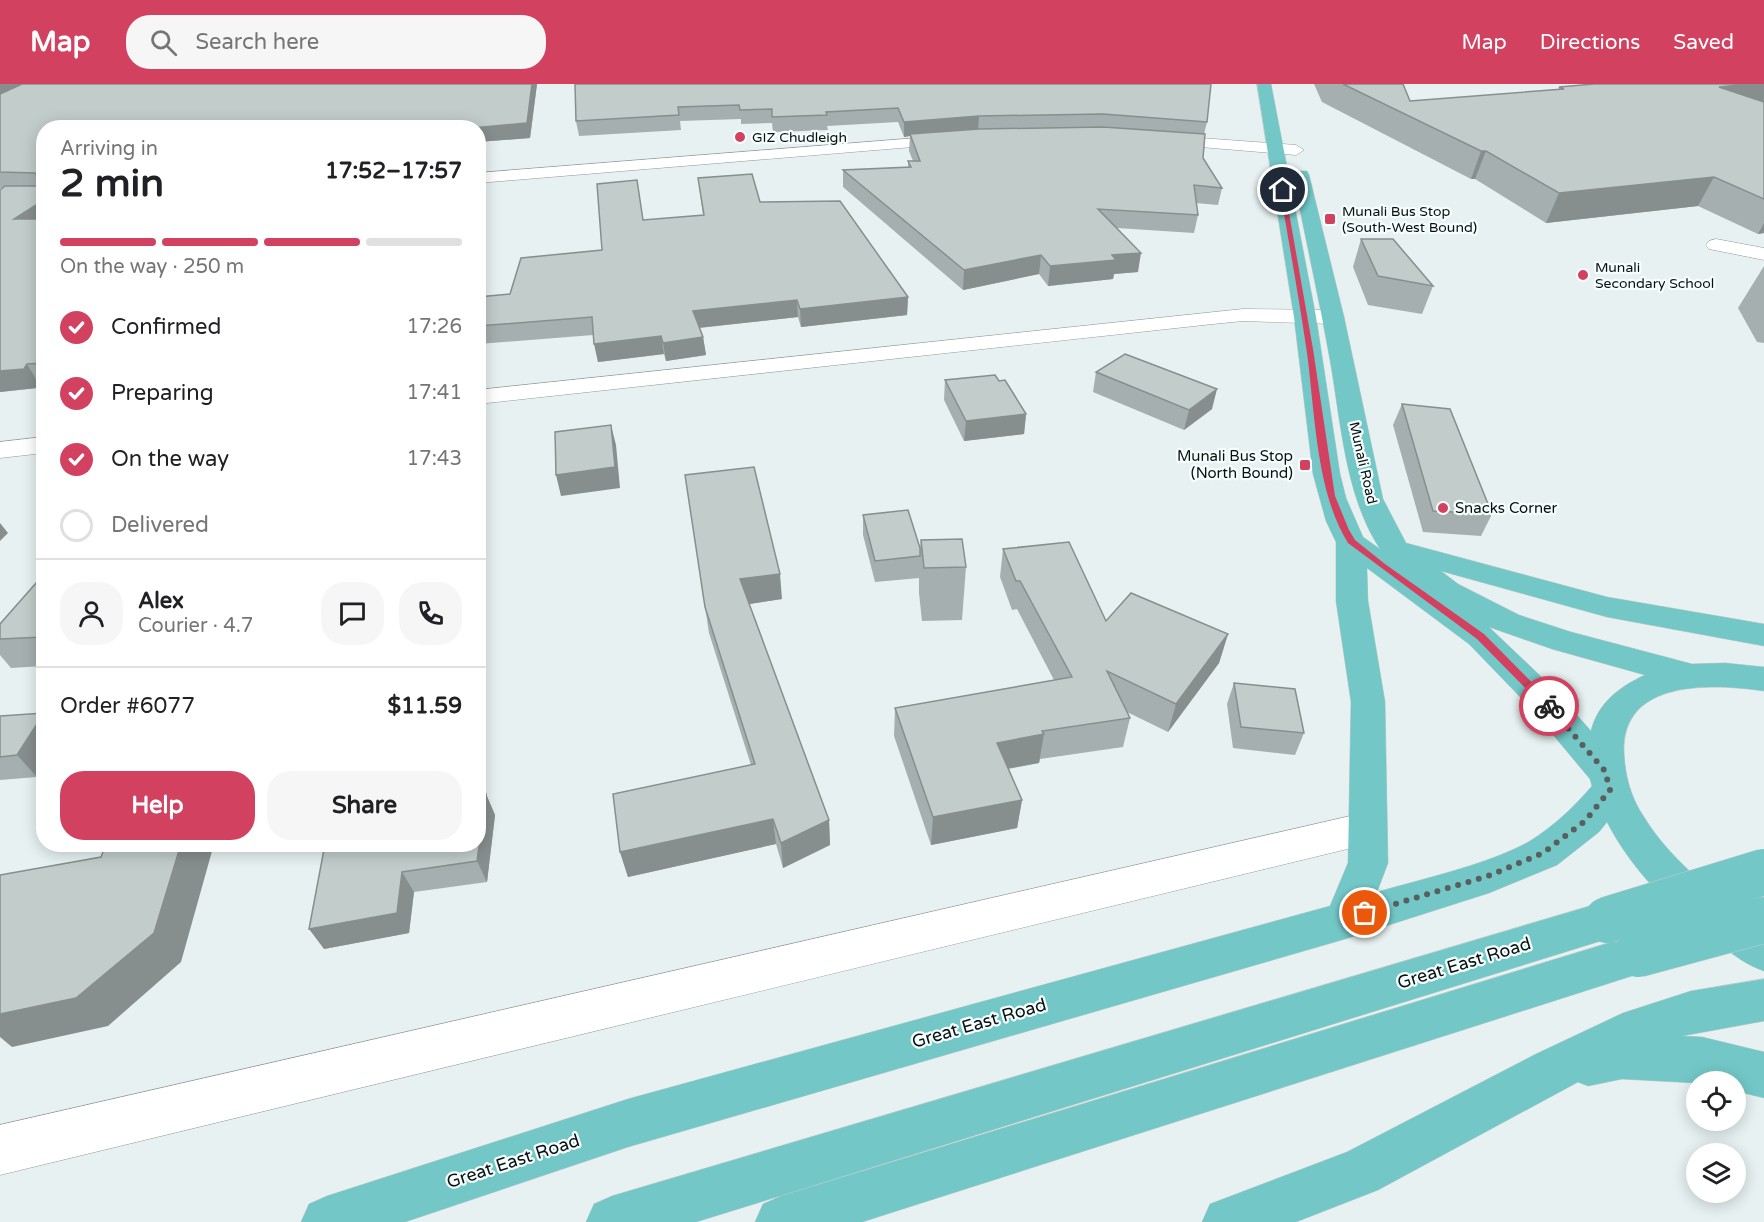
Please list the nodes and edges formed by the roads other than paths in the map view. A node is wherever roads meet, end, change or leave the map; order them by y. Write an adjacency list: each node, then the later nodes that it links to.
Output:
1 (1264, 84): 5 (main road, Munali Road)
2 (1281, 84): 5 (main road, Munali Road)
3 (966, 139): 6 (street)
4 (1148, 139): 5 (street)
5 (1286, 149): 9 (main road, Munali Road); 10 (main road, Munali Road)
6 (486, 177)
7 (1716, 245): 8 (street)
8 (1764, 254)
9 (1304, 315): 10 (street); 11 (street); 14 (main road, Munali Road)
10 (1333, 317): 15 (main road, Munali Road)
11 (486, 396)
12 (36, 446): 13 (street)
13 (0, 450)
14 (1348, 536): 19 (main road); 20 (main road)
15 (1394, 549): 16 (main road); 17 (main road, Munali Road)
16 (1764, 635)
17 (1694, 676): 18 (main road); 19 (main road)
18 (1764, 680)
19 (1608, 781): 22 (main road, Great East Road); 24 (main road)
20 (1368, 828): 22 (main road); 28 (street)
21 (1764, 872): 30 (main road, Great East Road, bridge)
22 (1345, 920): 29 (main road, Great East Road)
23 (1764, 920): 31 (main road, bridge)
24 (1764, 952)
25 (1764, 1000): 26 (main road)
26 (1552, 1070): 27 (main road); 32 (main road)
27 (1764, 1075)
28 (0, 1150)
29 (327, 1222)
30 (612, 1222)
31 (781, 1222)
32 (1228, 1222)

